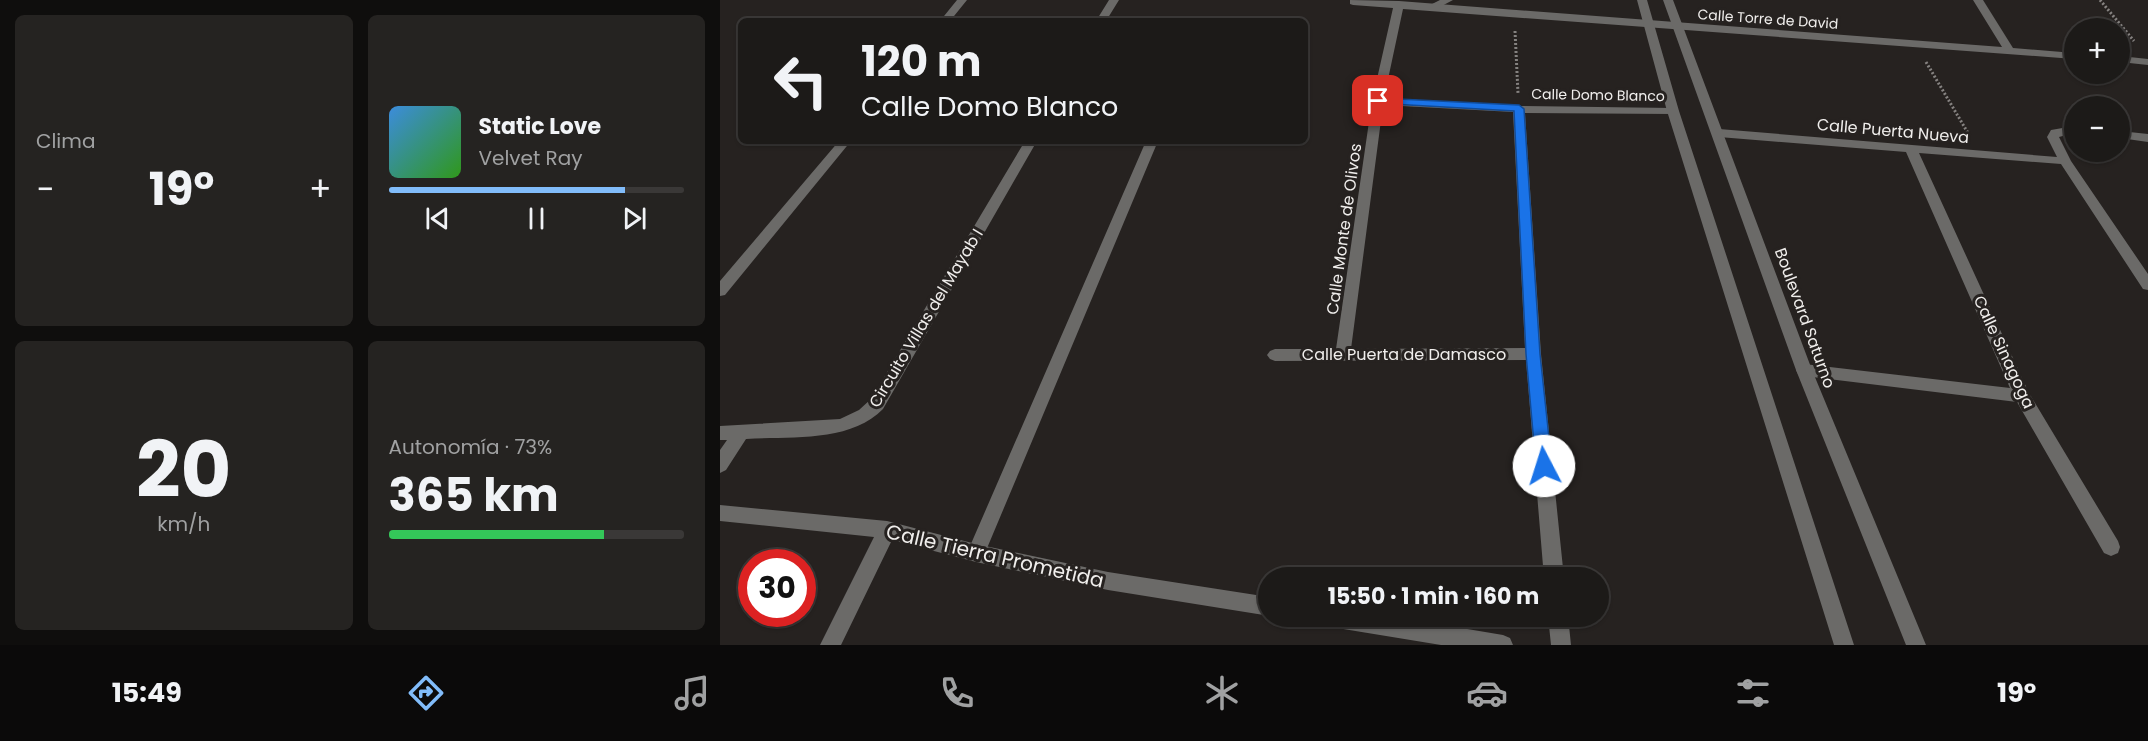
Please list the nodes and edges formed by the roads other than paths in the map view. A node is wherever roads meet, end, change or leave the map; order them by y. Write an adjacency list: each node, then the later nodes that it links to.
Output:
1 (962, 0): 10 (street)
2 (1114, 0): 11 (street)
3 (1448, 0): 9 (street)
4 (1642, 0): 12 (street)
5 (1668, 0): 13 (street, Boulevard Saturno)
6 (1978, 0): 14 (street)
7 (1353, 2): 8 (street, Calle Torre de David)
8 (1399, 4): 9 (street, Calle Torre de David); 18 (street, Calle Monte de Olivos)
9 (1433, 7): 12 (street, Calle Torre de David)
10 (947, 18)
11 (1103, 18)
12 (1650, 25): 13 (street, Calle Torre de David); 20 (street)
13 (1679, 28): 14 (street, Calle Torre de David); 22 (street, Boulevard Saturno)
14 (2009, 51): 15 (street, Calle Torre de David)
15 (2064, 55)
16 (2130, 61): 17 (street)
17 (2148, 62)
18 (1378, 101): 19 (street, Calle Domo Blanco); 33 (street, Calle Monte de Olivos)
19 (1519, 109): 20 (street, Calle Domo Blanco); 34 (street)
20 (1673, 111): 52 (street)
21 (2064, 132): 29 (street)
22 (1719, 133): 28 (street, Calle Puerta Nueva); 36 (street, Boulevard Saturno)
23 (2130, 136): 24 (street)
24 (2148, 138)
25 (842, 144): 32 (street)
26 (1029, 144): 39 (street, Circuito Villas del Mayab I)
27 (1151, 144): 44 (street)
28 (1911, 149): 29 (street, Calle Puerta Nueva); 37 (street, Calle Sinagoga)
29 (2064, 161)
30 (2065, 162): 31 (street)
31 (2148, 285)
32 (720, 291)
33 (1343, 353): 34 (street, Calle Puerta de Damasco); 35 (street, Calle Puerta de Damasco)
34 (1533, 354): 45 (street)
35 (1275, 355)
36 (1804, 370): 37 (street); 53 (street, Boulevard Saturno)
37 (2022, 396): 43 (street, Calle Sinagoga)
38 (720, 433): 39 (street, Circuito Villas del Mayab I)
39 (740, 434): 40 (street)
40 (720, 465)
41 (720, 513): 42 (street, Calle Tierra Prometida)
42 (887, 530): 44 (street, Calle Tierra Prometida); 49 (street)
43 (2111, 547)
44 (976, 553): 46 (street, Calle Tierra Prometida)
45 (1553, 567)
46 (1258, 606)
47 (1393, 627): 50 (street)
48 (1559, 627): 51 (street)
49 (830, 645)
50 (1503, 645)
51 (1561, 645)
52 (1844, 645)
53 (1916, 645)

